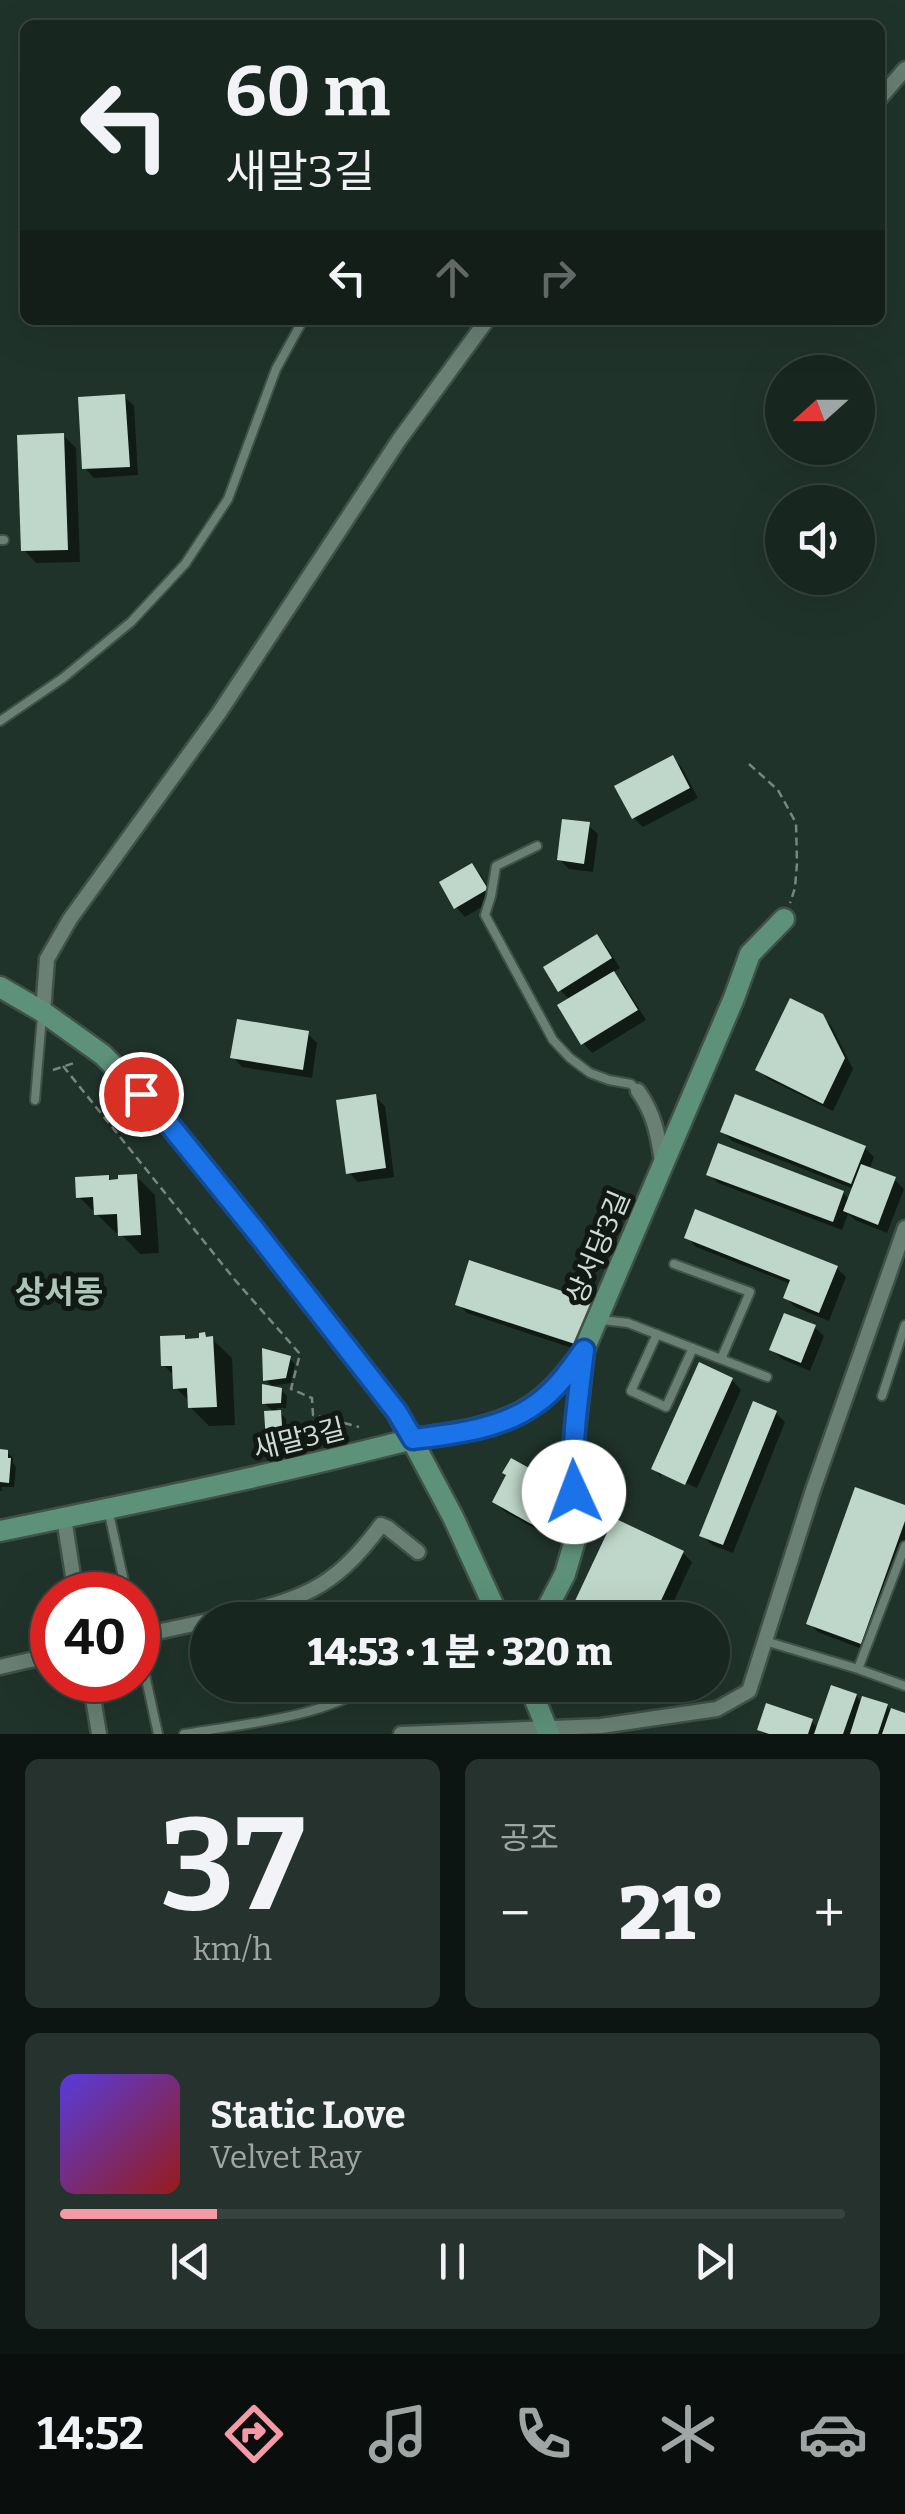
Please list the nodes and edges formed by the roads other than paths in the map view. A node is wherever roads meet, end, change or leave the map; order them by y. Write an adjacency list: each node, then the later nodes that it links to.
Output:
1 (905, 69): 2 (street)
2 (885, 92)
3 (300, 325): 5 (lane)
4 (483, 325): 9 (street)
5 (0, 721)
6 (537, 846): 10 (lane)
7 (784, 919): 12 (street, 상서당3길)
8 (0, 987): 9 (street)
9 (43, 1012): 11 (lane); 23 (street)
10 (638, 1092): 12 (street)
11 (35, 1100)
12 (662, 1167): 15 (street, 상서당3길)
13 (905, 1228): 36 (street)
14 (674, 1264): 20 (lane)
15 (597, 1320): 17 (lane); 19 (street, 상서당3길)
16 (905, 1325): 22 (lane)
17 (657, 1334): 18 (lane); 18 (lane)
18 (693, 1348): 20 (lane)
19 (584, 1350): 23 (street, 새말3길); 33 (street, 상서당3길)
20 (721, 1359): 21 (lane)
21 (767, 1377)
22 (882, 1396)
23 (413, 1439): 24 (street, 새말3길); 32 (street)
24 (108, 1509): 25 (street, 새말3길); 30 (lane)
25 (64, 1518): 26 (street, 새말3길); 29 (street)
26 (0, 1531)
27 (905, 1546): 39 (lane)
28 (418, 1552): 31 (street)
29 (72, 1572)
30 (122, 1572)
31 (282, 1602)
32 (492, 1602)
33 (550, 1602)
34 (190, 1625): 35 (street)
35 (160, 1633)
36 (764, 1641): 39 (lane); 45 (street)
37 (30, 1660): 38 (street)
38 (0, 1667)
39 (858, 1669): 40 (lane)
40 (905, 1686)
41 (94, 1702): 46 (street)
42 (151, 1702): 47 (lane)
43 (337, 1702): 48 (lane)
44 (535, 1702): 45 (street)
45 (548, 1732): 49 (street)
46 (99, 1734)
47 (158, 1734)
48 (184, 1734)
49 (401, 1734)

